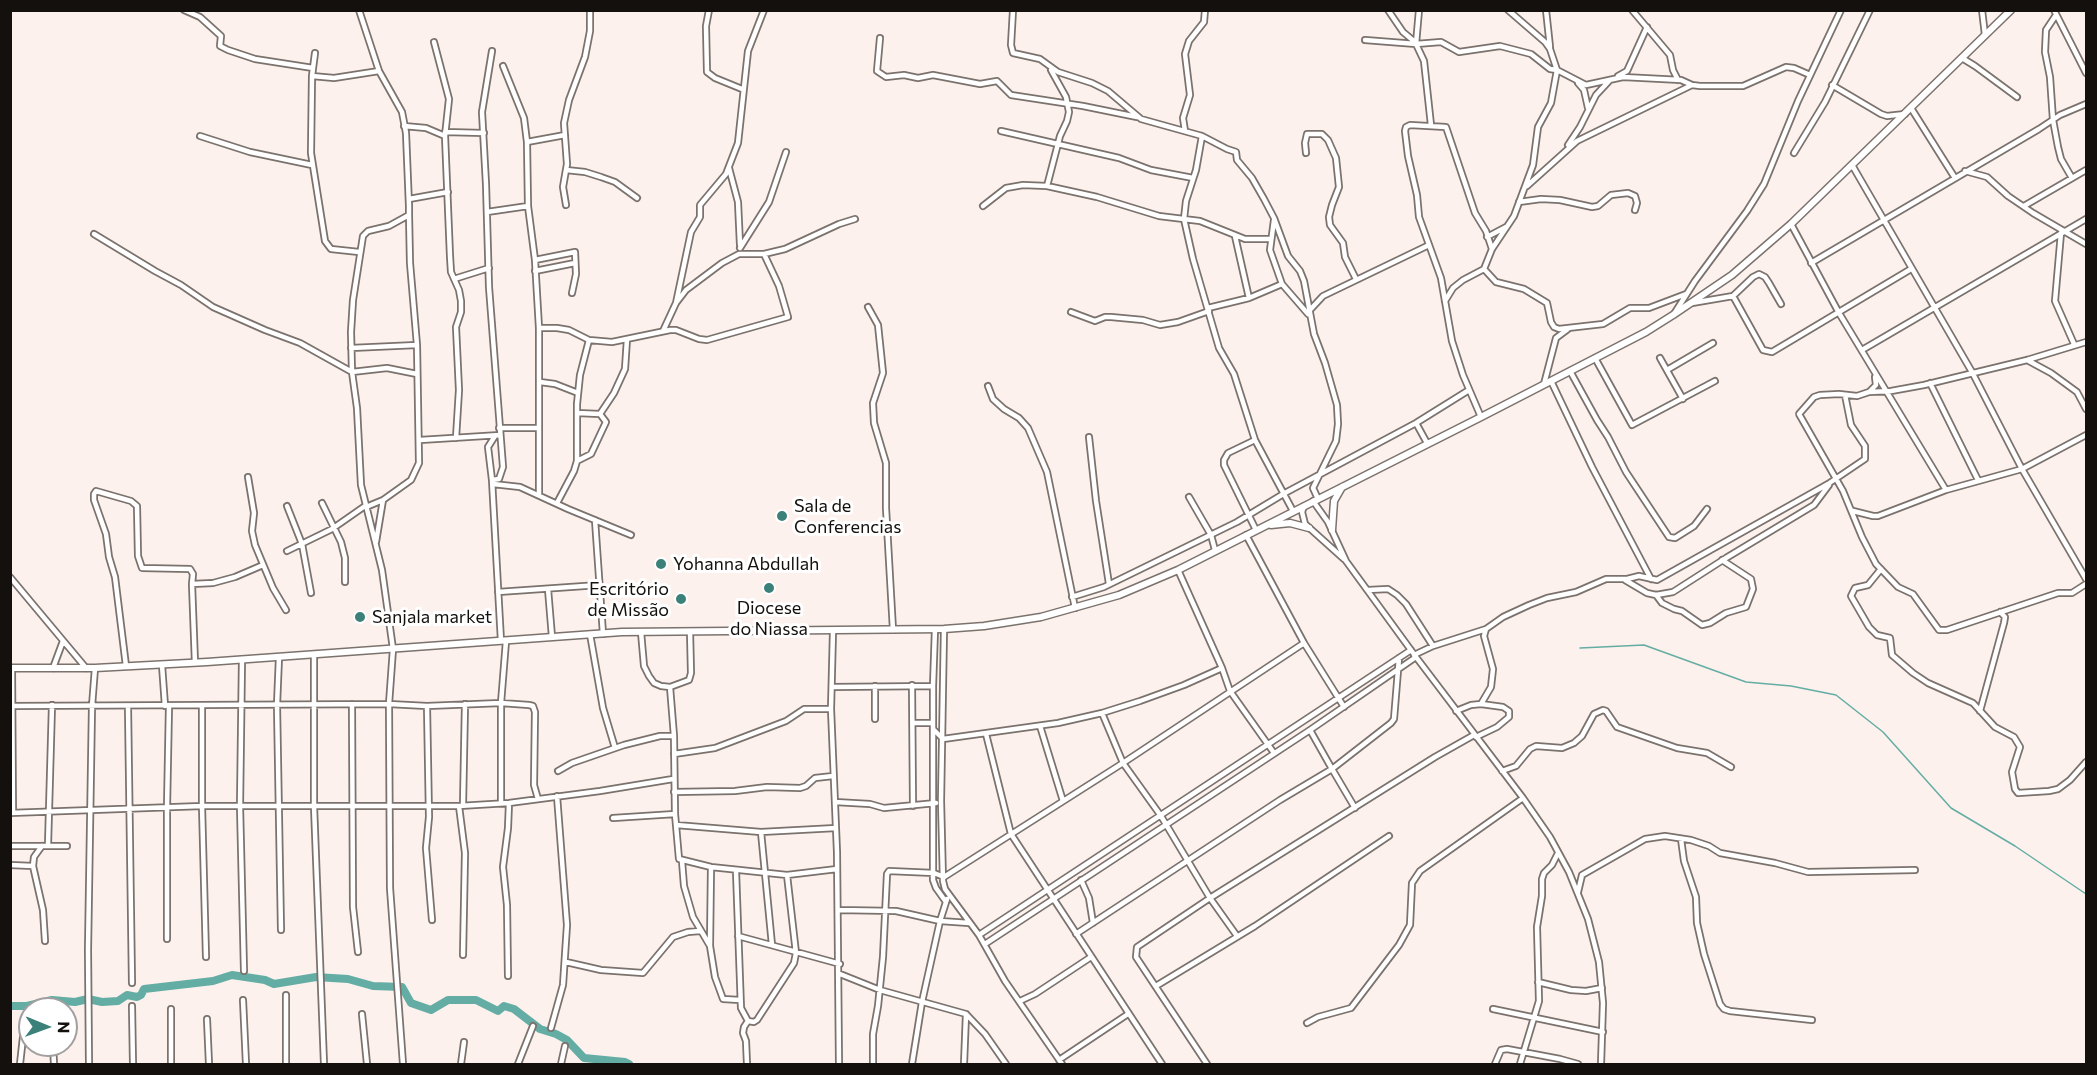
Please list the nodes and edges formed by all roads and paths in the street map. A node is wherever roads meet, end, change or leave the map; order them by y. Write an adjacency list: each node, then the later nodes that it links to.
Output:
1 (184, 10): 30 (street)
2 (359, 10): 32 (street)
3 (590, 10): 56 (street)
4 (709, 10): 41 (street)
5 (764, 10): 41 (street)
6 (1013, 10): 29 (street)
7 (1205, 10): 53 (street)
8 (1388, 10): 23 (street)
9 (1419, 10): 23 (street)
10 (1508, 10): 24 (street)
11 (1546, 10): 24 (street)
12 (1632, 10): 18 (street)
13 (1841, 10): 34 (street)
14 (1870, 10): 40 (street)
15 (1982, 10): 19 (street)
16 (2011, 10): 19 (main road)
17 (2055, 13): 33 (street); 49 (street)
18 (1647, 27): 36 (street); 37 (street)
19 (1985, 36): 27 (main road)
20 (880, 38): 43 (street)
21 (1365, 40): 23 (street)
22 (434, 42): 54 (street)
23 (1416, 44): 31 (street); 50 (street)
24 (1550, 49): 31 (street)
25 (492, 51): 55 (street)
26 (315, 53): 30 (street)
27 (1962, 58): 42 (street); 45 (main road)
28 (503, 66): 59 (street)
29 (1049, 67): 43 (street); 48 (street)
30 (313, 68): 35 (street)
31 (1557, 70): 38 (street); 75 (street)
32 (379, 71): 35 (street); 51 (street)
33 (2086, 73)
34 (1810, 75): 39 (street); 117 (street)
35 (312, 76): 65 (street)
36 (1611, 79): 37 (street); 38 (street); 46 (street)
37 (1678, 80): 39 (street)
38 (1576, 81): 46 (street)
39 (1692, 85): 61 (street)
40 (1832, 85): 47 (street); 64 (street)
41 (742, 89): 67 (street)
42 (2017, 97)
43 (1068, 103): 48 (street); 60 (street)
44 (2086, 104): 49 (street)
45 (1911, 108): 47 (main road); 72 (street)
46 (1588, 111): 61 (street)
47 (1905, 114): 66 (main road)
48 (1139, 118): 53 (street)
49 (2053, 120): 70 (street); 73 (street)
50 (1431, 125): 97 (street); 100 (street)
51 (404, 126): 54 (street); 78 (street)
52 (1001, 131): 60 (street)
53 (1185, 131): 58 (street)
54 (445, 134): 55 (street); 76 (street)
55 (484, 134): 85 (street)
56 (565, 135): 59 (street); 68 (street)
57 (200, 136): 65 (street)
58 (1202, 136): 71 (street); 87 (street)
59 (527, 142): 80 (street)
60 (1058, 144): 71 (street); 74 (street)
61 (1565, 150): 75 (street)
62 (786, 152): 101 (street)
63 (1306, 153): 114 (street)
64 (1794, 153)
65 (312, 165): 103 (street)
66 (1852, 165): 91 (street); 92 (main road)
67 (729, 166): 101 (street); 121 (street)
68 (566, 170): 77 (street); 81 (street)
69 (2086, 170): 73 (street)
70 (1965, 171): 72 (street); 83 (street)
71 (1193, 178): 89 (street)
72 (1955, 178): 91 (street)
73 (2072, 178): 83 (street)
74 (1047, 186): 82 (street); 89 (street)
75 (1525, 188): 79 (street)
76 (448, 192): 78 (street); 113 (street)
77 (637, 198)
78 (409, 199): 86 (street)
79 (1520, 202): 84 (street); 93 (street)
80 (528, 206): 85 (street); 106 (street)
81 (566, 206)
82 (983, 206)
83 (2024, 206): 94 (street)
84 (1635, 210)
85 (487, 213): 109 (street)
86 (409, 215): 103 (street); 139 (street)
87 (1274, 218): 98 (street); 128 (street)
88 (855, 219): 105 (street)
89 (1184, 219): 96 (street); 126 (street)
90 (2086, 219): 94 (street)
91 (1883, 220): 108 (street); 111 (street)
92 (1791, 224): 108 (street); 122 (main road)
93 (1506, 227): 97 (street); 102 (street)
94 (2063, 232): 99 (street); 125 (street); 138 (street)
95 (94, 234): 147 (street)
96 (1235, 236): 98 (street); 119 (street)
97 (1487, 237): 102 (street)
98 (1270, 239): 115 (street)
99 (2086, 244)
100 (1429, 245): 114 (street); 120 (street)
101 (740, 248): 104 (street)
102 (1492, 249): 110 (street)
103 (359, 252): 140 (street)
104 (739, 254): 105 (street); 121 (street)
105 (764, 254): 133 (street)
106 (535, 261): 107 (street); 112 (street)
107 (575, 263): 112 (street); 116 (street)
108 (1811, 263): 129 (street)
109 (489, 268): 113 (street); 168 (street)
110 (1484, 268): 120 (street); 132 (street)
111 (1911, 269): 125 (street); 129 (street)
112 (536, 271): 131 (street)
113 (454, 279): 173 (street)
114 (1356, 279): 128 (street)
115 (1282, 284): 119 (street); 128 (street)
116 (572, 293)
117 (1686, 294): 130 (street); 132 (street)
118 (1733, 296): 122 (street); 123 (street); 129 (street)
119 (1249, 298): 126 (street)
120 (1445, 301): 157 (street)
121 (676, 303): 133 (street)
122 (1692, 303): 130 (main road)
123 (1781, 304)
124 (868, 307): 238 (street)
125 (1934, 307): 141 (street); 148 (street)
126 (1208, 310): 127 (street); 175 (street)
127 (1071, 312)
128 (1309, 313): 179 (street)
129 (1839, 313): 141 (street)
130 (1673, 315): 142 (main road)
131 (539, 328): 135 (street); 151 (street)
132 (1568, 328): 155 (street)
133 (663, 331): 134 (street)
134 (627, 339): 135 (street); 165 (street)
135 (589, 340): 160 (street)
136 (2086, 342): 138 (street)
137 (1713, 343): 145 (street)
138 (2074, 344): 144 (street)
139 (417, 345): 140 (street); 149 (street)
140 (351, 348): 147 (street)
141 (1862, 351): 150 (street)
142 (1595, 358): 146 (main road); 162 (street)
143 (1660, 358): 145 (street)
144 (2027, 360): 148 (street); 163 (street)
145 (1667, 370): 162 (street)
146 (1570, 371): 152 (main road); 196 (street)
147 (352, 372): 149 (street); 195 (street)
148 (1972, 372): 154 (street); 178 (street)
149 (417, 374): 174 (street)
150 (1875, 374): 158 (street); 159 (street)
151 (540, 381): 160 (street); 169 (street)
152 (1551, 381): 155 (main road); 219 (street)
153 (1715, 381): 162 (street)
154 (1930, 383): 158 (street); 182 (street)
155 (1544, 384): 166 (main road)
156 (988, 386): 231 (street)
157 (1469, 390): 166 (street); 167 (street)
158 (1886, 391): 159 (street); 185 (street)
159 (1869, 392): 161 (street)
160 (578, 393): 164 (street)
161 (1845, 395): 181 (street); 181 (street)
162 (1683, 399)
163 (2086, 409)
164 (577, 413): 165 (street); 177 (street)
165 (600, 414): 177 (street)
166 (1481, 417): 176 (main road)
167 (1416, 423): 176 (street); 179 (street)
168 (499, 428): 169 (street); 170 (street)
169 (538, 428): 187 (street)
170 (497, 435): 173 (street); 183 (street); 183 (street)
171 (2086, 435): 178 (street)
172 (1089, 437): 223 (street)
173 (456, 438): 174 (street)
174 (420, 440): 189 (street)
175 (1255, 440): 186 (street); 199 (street)
176 (1427, 443): 184 (main road)
177 (577, 461): 192 (street)
178 (2022, 469): 182 (street); 220 (street)
179 (1318, 476): 186 (street); 190 (street)
180 (248, 477): 214 (street)
181 (1835, 478): 198 (street); 212 (street); 219 (street)
182 (1978, 480): 185 (street)
183 (492, 482): 187 (street); 228 (street)
184 (1342, 487): 190 (main road); 204 (main road)
185 (1946, 490): 198 (street)
186 (1285, 493): 197 (street); 199 (street)
187 (539, 495): 192 (street)
188 (1190, 497): 206 (street)
189 (383, 500): 195 (street); 209 (street)
190 (1315, 500): 194 (main road); 204 (street)
191 (322, 503): 201 (street)
192 (557, 503): 200 (street)
193 (287, 506): 208 (street)
194 (1304, 506): 197 (main road); 202 (street)
195 (365, 507): 201 (street); 209 (street)
196 (1707, 509)
197 (1293, 511): 203 (main road)
198 (1853, 512): 215 (street)
199 (1248, 515): 203 (street); 206 (street)
200 (595, 520): 205 (street); 225 (street)
201 (334, 526): 208 (street); 221 (street)
202 (1309, 528): 203 (main road); 213 (street)
203 (1259, 529): 207 (main road)
204 (1332, 530): 213 (street)
205 (632, 535)
206 (1211, 535): 210 (street); 223 (street)
207 (1246, 535): 210 (main road); 247 (street)
208 (302, 544): 211 (street); 229 (street)
209 (376, 544): 249 (street)
210 (1215, 550): 216 (main road)
211 (287, 551)
212 (1722, 560): 230 (street); 230 (street)
213 (1346, 561): 227 (street)
214 (263, 565): 222 (street); 233 (street)
215 (1881, 569): 234 (street); 289 (street)
216 (1178, 570): 232 (main road); 262 (street)
217 (10, 577): 245 (street)
218 (1623, 579): 219 (street); 230 (street); 237 (street)
219 (1651, 579)
220 (2086, 579)
221 (345, 582)
222 (192, 584): 255 (street); 257 (street)
223 (1109, 584): 231 (street)
224 (2086, 584): 234 (street)
225 (599, 585): 226 (street); 243 (street)
226 (548, 588): 228 (street); 244 (street)
227 (1368, 590): 248 (street); 250 (street)
228 (498, 592): 246 (street)
229 (311, 593)
230 (1656, 596)
231 (1071, 597): 232 (street)
232 (1075, 609): 236 (main road)
233 (286, 610)
234 (2000, 612): 289 (street)
235 (934, 629): 236 (main road); 238 (main road); 266 (street)
236 (944, 629): 301 (street)
237 (1486, 629): 248 (street); 276 (street)
238 (893, 630): 239 (main road)
239 (833, 631): 241 (main road); 268 (street)
240 (641, 632): 241 (main road); 243 (main road); 267 (street)
241 (690, 632): 267 (street)
242 (590, 634): 243 (main road); 244 (main road); 303 (street)
243 (603, 634)
244 (552, 637): 246 (main road)
245 (63, 641): 259 (street); 260 (street)
246 (503, 641): 249 (main road); 271 (street)
247 (1304, 644): 269 (street); 270 (street)
248 (1433, 646): 250 (street)
249 (393, 649): 251 (main road); 274 (street)
250 (1414, 654): 253 (street); 263 (street); 288 (street)
251 (314, 655): 252 (main road); 272 (street)
252 (279, 657): 254 (main road); 280 (street)
253 (1399, 658): 263 (street); 270 (street)
254 (242, 659): 255 (main road); 279 (street)
255 (195, 663): 256 (main road)
256 (162, 665): 257 (main road); 284 (street)
257 (126, 666): 261 (main road)
258 (11, 668): 259 (main road); 281 (street)
259 (53, 668): 260 (main road)
260 (86, 668): 261 (main road)
261 (95, 668): 282 (street)
262 (1222, 668): 269 (street); 290 (street)
263 (1398, 669): 286 (street); 309 (street)
264 (912, 685): 265 (street); 266 (street); 293 (street)
265 (875, 686): 268 (street); 291 (street)
266 (933, 686): 294 (street)
267 (670, 687): 299 (street)
268 (832, 687): 287 (street)
269 (1230, 691): 302 (street); 307 (street)
270 (1338, 698): 286 (street); 302 (street)
271 (501, 703): 275 (street); 318 (street); 322 (street)
272 (314, 704): 273 (street); 280 (street); 329 (street)
273 (352, 704): 274 (street); 330 (street)
274 (389, 704): 285 (street); 331 (street)
275 (465, 704): 285 (street); 332 (street)
276 (1481, 704): 288 (street); 300 (street)
277 (52, 705): 281 (street); 282 (street); 338 (street)
278 (202, 705): 279 (street); 284 (street); 326 (street)
279 (241, 705): 280 (street); 327 (street)
280 (278, 705): 328 (street)
281 (12, 706): 292 (street)
282 (92, 706): 283 (street); 337 (street)
283 (128, 706): 284 (street); 334 (street)
284 (167, 706): 335 (street)
285 (427, 706): 324 (street)
286 (1344, 707): 297 (street)
287 (831, 709): 305 (street); 313 (street)
288 (1456, 711): 300 (street)
289 (1980, 711): 306 (street)
290 (1102, 713): 295 (street); 307 (street)
291 (876, 720)
292 (12, 721): 312 (street)
293 (913, 723): 294 (street); 333 (street)
294 (933, 723): 296 (street)
295 (1040, 726): 298 (street); 320 (street)
296 (933, 729): 301 (street); 325 (street)
297 (1310, 730): 304 (street); 309 (street)
298 (986, 734): 301 (street); 347 (street)
299 (674, 736): 303 (street); 305 (street)
300 (1475, 736): 311 (street); 336 (street)
301 (943, 740): 319 (street)
302 (1268, 744): 304 (street); 341 (street)
303 (615, 748): 310 (street)
304 (1274, 753): 343 (street)
305 (674, 754): 314 (street)
306 (2086, 762)
307 (1124, 763): 320 (street); 341 (street)
308 (1731, 767): 311 (street)
309 (1332, 769): 336 (street); 357 (street)
310 (558, 771)
311 (1502, 771): 317 (street)
312 (12, 772): 339 (street)
313 (833, 776): 315 (street); 321 (street)
314 (673, 779): 315 (street); 316 (street)
315 (674, 792): 340 (street)
316 (557, 796): 318 (street); 397 (street)
317 (1523, 798): 354 (street); 422 (street)
318 (538, 799): 323 (street)
319 (941, 801): 325 (street); 367 (street)
320 (1063, 801): 347 (street)
321 (835, 802): 333 (street); 345 (street)
322 (501, 803): 323 (street); 332 (street)
323 (509, 803): 401 (street)
324 (428, 805): 331 (street); 332 (street); 377 (street)
325 (934, 805): 333 (street); 365 (street)
326 (202, 806): 327 (street); 335 (street); 395 (street)
327 (240, 806): 328 (street); 399 (street)
328 (278, 806): 329 (street); 381 (street)
329 (314, 806): 330 (street); 436 (street)
330 (351, 806): 331 (street); 392 (street)
331 (390, 806): 438 (street)
332 (461, 806): 394 (street)
333 (914, 806)
334 (129, 807): 335 (street); 337 (street); 403 (street)
335 (166, 808): 387 (street)
336 (1354, 808): 372 (street)
337 (91, 810): 338 (street); 430 (street)
338 (51, 812): 339 (street); 351 (street)
339 (12, 813)
340 (675, 814): 342 (street); 344 (street)
341 (1161, 816): 343 (street); 353 (street)
342 (613, 818)
343 (1166, 824): 355 (street); 357 (street)
344 (676, 825): 346 (street); 356 (street)
345 (836, 828): 346 (street); 361 (street)
346 (761, 832): 364 (street)
347 (1011, 834): 367 (street); 369 (street)
348 (1389, 836): 386 (street)
349 (1681, 839): 362 (street); 371 (street); 420 (street)
350 (10, 846): 351 (street)
351 (45, 846): 352 (street); 359 (street)
352 (67, 846)
353 (1109, 850): 355 (street); 369 (street)
354 (1558, 853): 371 (street); 402 (street)
355 (1115, 857): 368 (street)
356 (682, 861): 360 (street); 382 (street)
357 (1187, 861): 372 (street); 380 (street)
358 (10, 865): 359 (street)
359 (33, 866): 388 (street)
360 (711, 867): 363 (street); 391 (street)
361 (837, 869): 366 (street); 375 (street)
362 (1915, 870)
363 (736, 871): 364 (street); 385 (street)
364 (765, 871): 366 (street); 390 (street)
365 (934, 873): 367 (street); 374 (street); 376 (street)
366 (788, 874): 393 (street)
367 (944, 877): 370 (street)
368 (1081, 879): 373 (street); 380 (street)
369 (1046, 890): 373 (street); 384 (street)
370 (950, 894): 374 (street); 379 (street)
371 (1578, 894): 405 (street)
372 (1210, 898): 386 (street); 404 (street)
373 (1053, 899): 383 (street); 389 (street)
374 (946, 902): 378 (street)
375 (838, 910): 376 (street); 398 (street)
376 (885, 910): 378 (street); 406 (street)
377 (432, 920)
378 (940, 921): 379 (street); 411 (street)
379 (969, 923): 384 (street)
380 (1093, 923): 383 (street)
381 (281, 930)
382 (700, 931): 391 (street); 397 (street)
383 (1076, 934): 396 (street)
384 (979, 935): 389 (street)
385 (738, 936): 390 (street); 409 (street)
386 (1237, 936): 404 (street)
387 (167, 939)
388 (45, 941)
389 (985, 944): 410 (street)
390 (772, 945): 393 (street)
391 (710, 946): 409 (street)
392 (358, 952)
393 (796, 953): 398 (street); 421 (street)
394 (463, 955)
395 (206, 957)
396 (1091, 957): 410 (street); 417 (street)
397 (566, 962): 424 (street)
398 (840, 964): 400 (street)
399 (244, 971)
400 (840, 974): 406 (street); 443 (street)
401 (508, 976)
402 (1538, 982): 405 (street); 418 (street)
403 (132, 983)
404 (1156, 986): 449 (street)
405 (1602, 988): 425 (street)
406 (880, 990): 411 (street); 444 (street)
407 (286, 995): 435 (street)
408 (243, 1000): 434 (street)
409 (740, 1000): 421 (street)
410 (1020, 1001): 429 (street)
411 (922, 1002): 416 (street); 445 (street)
412 (132, 1006): 431 (street)
413 (171, 1009): 432 (street)
414 (1493, 1009): 418 (street)
415 (362, 1014): 437 (street)
416 (966, 1014): 446 (street); 447 (street)
417 (1128, 1014): 429 (street); 448 (street)
418 (1535, 1018): 425 (street); 428 (street)
419 (207, 1019): 433 (street)
420 (1812, 1020)
421 (748, 1021): 442 (street)
422 (1307, 1023)
423 (533, 1026): 440 (street)
424 (551, 1028)
425 (1603, 1032): 453 (street)
426 (464, 1042): 439 (street)
427 (565, 1046): 441 (street)
428 (1525, 1052): 450 (street); 451 (street); 452 (street)
429 (1060, 1062)
430 (89, 1065)
431 (133, 1065)
432 (171, 1065)
433 (209, 1065)
434 (246, 1065)
435 (286, 1065)
436 (324, 1065)
437 (367, 1065)
438 (403, 1065)
439 (461, 1065)
440 (518, 1065)
441 (561, 1065)
442 (747, 1065)
443 (839, 1065)
444 (873, 1065)
445 (912, 1065)
446 (964, 1065)
447 (1006, 1065)
448 (1162, 1065)
449 (1206, 1065)
450 (1495, 1065)
451 (1520, 1065)
452 (1578, 1065)
453 (1601, 1065)

